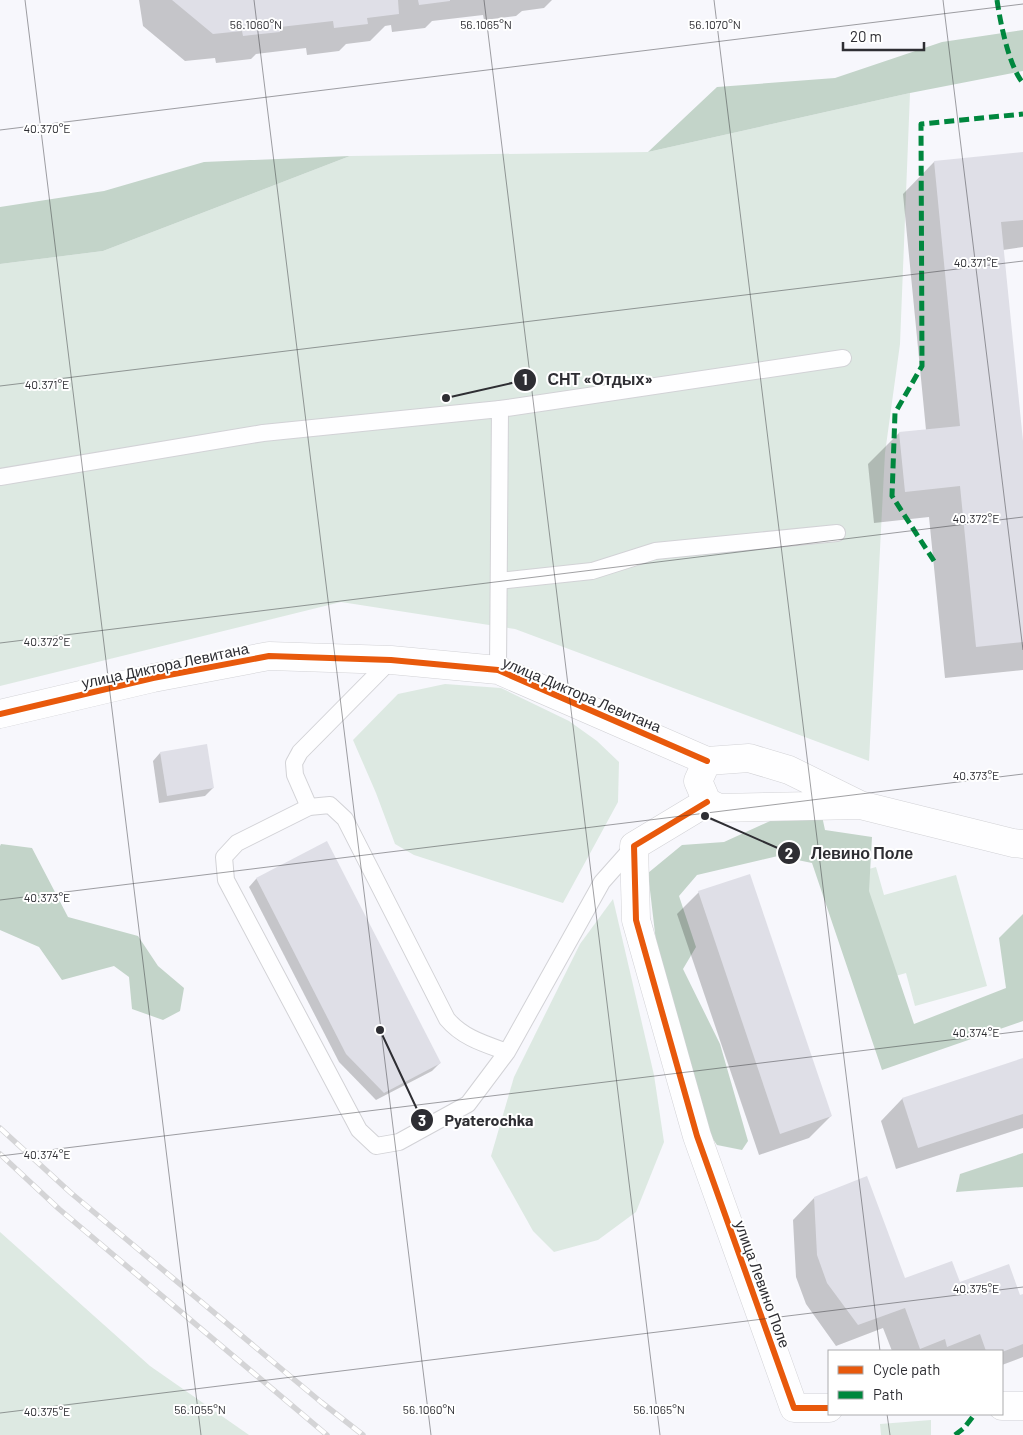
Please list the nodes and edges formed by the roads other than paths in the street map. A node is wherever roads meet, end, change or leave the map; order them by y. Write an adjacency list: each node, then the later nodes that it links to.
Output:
1 (844, 358): 2 (lane)
2 (500, 409): 3 (lane); 5 (lane)
3 (0, 478)
4 (837, 533): 5 (lane)
5 (499, 581): 7 (lane)
6 (392, 660): 7 (street, улица Диктора Левитана); 8 (street, улица Диктора Левитана); 12 (lane)
7 (498, 670): 9 (street, улица Диктора Левитана)
8 (0, 714)
9 (707, 761): 10 (street); 11 (street, улица Диктора Левитана)
10 (707, 802): 11 (street, улица Диктора Левитана); 14 (street)
11 (860, 805): 13 (street, улица Диктора Левитана)
12 (309, 807): 15 (lane); 15 (lane)
13 (1023, 844)
14 (634, 846): 15 (lane); 18 (street, улица Левино Поле)
15 (507, 1052)
16 (1003, 1406): 17 (street)
17 (1023, 1406)
18 (828, 1408)

